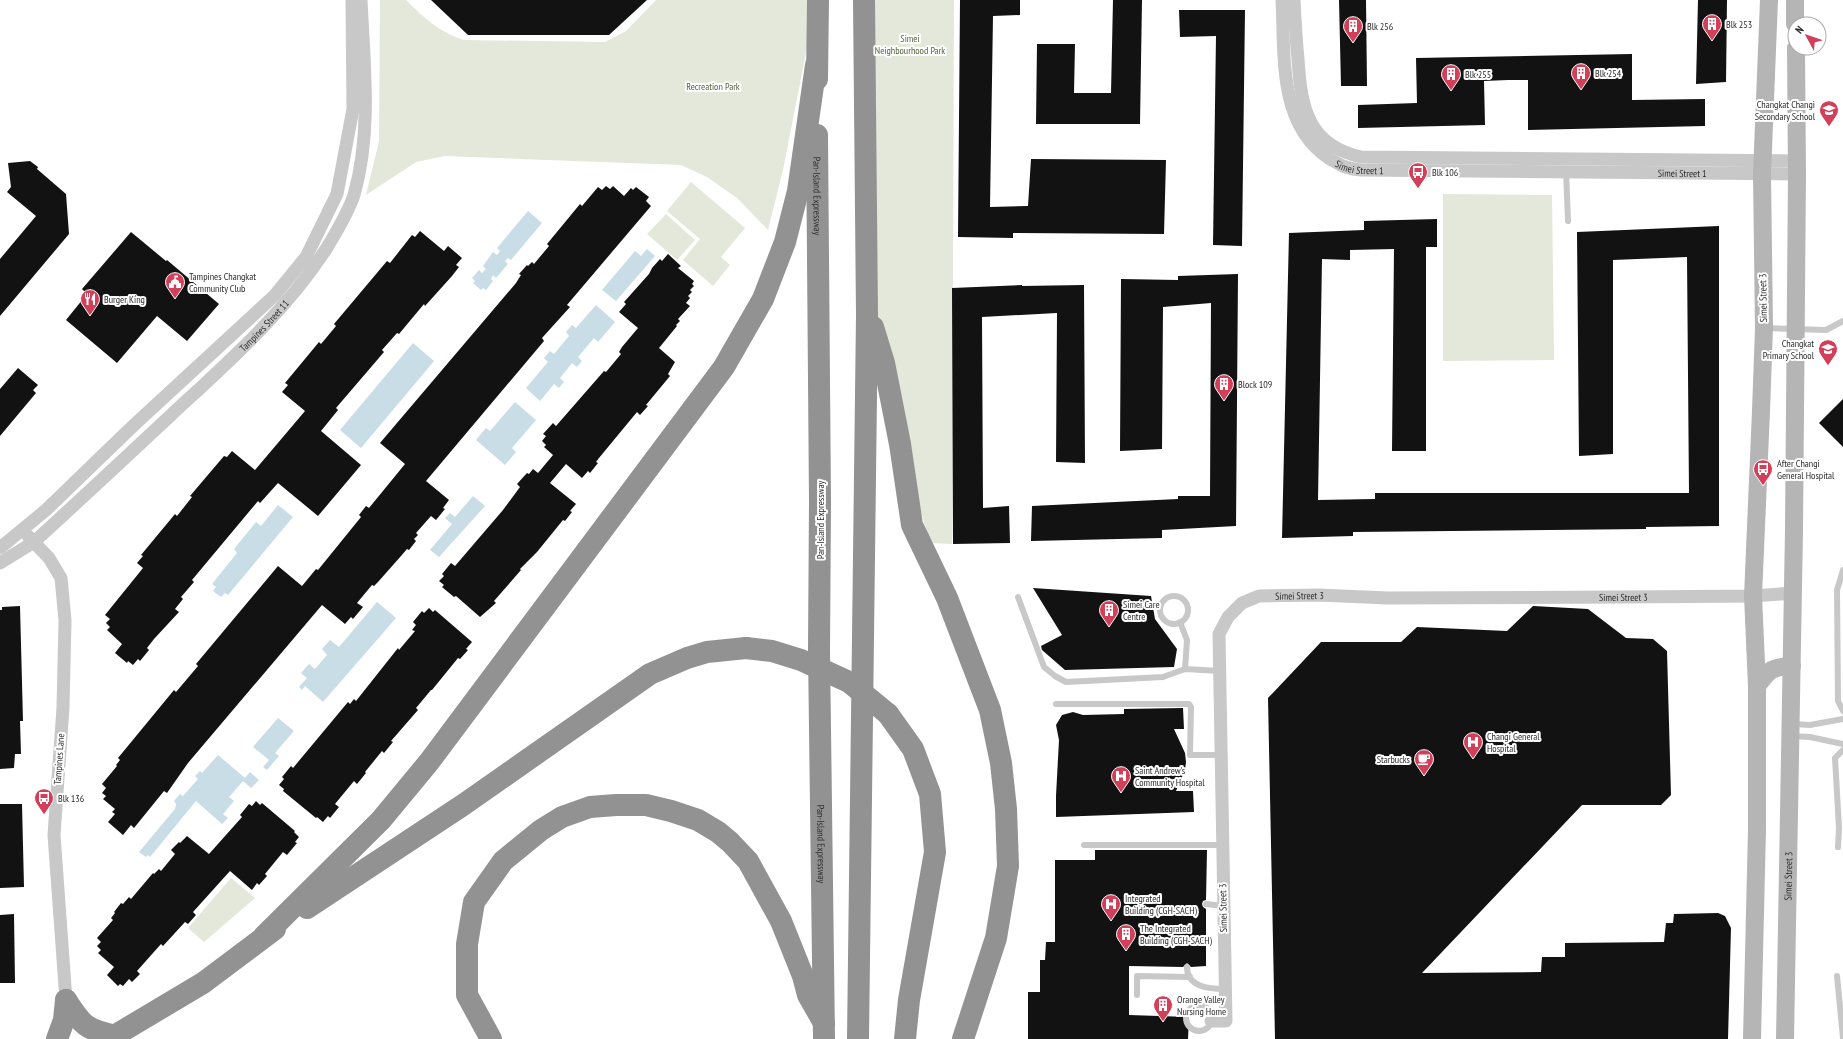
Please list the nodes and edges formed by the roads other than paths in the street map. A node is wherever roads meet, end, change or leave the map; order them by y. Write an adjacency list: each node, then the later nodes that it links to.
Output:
1 (352, 0): 16 (street, Tampines Street 11)
2 (361, 0): 16 (street, Tampines Street 11)
3 (818, 0): 11 (highway, Pan-Island Expressway)
4 (864, 0): 17 (highway)
5 (1282, 0): 12 (street, Simei Street 1)
6 (1294, 0): 12 (street, Simei Street 1)
7 (1769, 0): 13 (main road, Simei Street 3)
8 (1795, 0): 9 (main road)
9 (1795, 16)
10 (1796, 56): 14 (main road, Simei Street 3)
11 (816, 64): 46 (highway); 54 (highway, Pan-Island Expressway)
12 (1566, 166): 13 (street, Simei Street 1); 15 (lane)
13 (1763, 168): 14 (street, Simei Street 1); 19 (main road, Simei Street 3)
14 (1797, 168): 20 (main road, Simei Street 3)
15 (1568, 221)
16 (311, 260): 21 (street, Tampines Street 11); 22 (street, Tampines Street 11)
17 (867, 315): 59 (highway); 61 (highway)
18 (1843, 321): 20 (lane)
19 (1764, 328): 20 (lane); 27 (main road, Simei Street 3)
20 (1796, 329): 26 (main road, Simei Street 3)
21 (23, 531): 22 (street, Tampines Lane); 23 (street, Tampines Street 11)
22 (34, 542): 24 (street, Tampines Street 11); 52 (street, Tampines Lane)
23 (0, 548)
24 (0, 563)
25 (1843, 570): 35 (lane)
26 (1793, 594): 27 (street, Simei Street 3); 30 (main road, Simei Street 3)
27 (1753, 596): 32 (street, Simei Street 3); 33 (main road, Simei Street 3)
28 (1018, 597): 31 (lane)
29 (1180, 622): 29 (lane); 31 (lane)
30 (1792, 666): 33 (main road); 37 (main road, Simei Street 3)
31 (1185, 669): 32 (lane)
32 (1220, 671): 40 (street, Simei Street 3)
33 (1757, 686): 62 (main road, Simei Street 3)
34 (1056, 704): 40 (lane)
35 (1843, 711)
36 (1843, 719): 37 (lane)
37 (1791, 730): 38 (lane); 63 (main road, Simei Street 3)
38 (1843, 744)
39 (1843, 750): 43 (lane)
40 (1221, 755): 42 (street, Simei Street 3)
41 (1084, 845): 42 (lane)
42 (1222, 845): 45 (street, Simei Street 3)
43 (1838, 847)
44 (1206, 904): 45 (lane)
45 (1223, 906): 50 (street, Simei Street 3)
46 (264, 936): 55 (highway); 60 (highway, bridge)
47 (1187, 966): 49 (lane)
48 (1837, 976): 56 (lane)
49 (1190, 977): 50 (lane); 51 (lane)
50 (1225, 990): 53 (street, Simei Street 3)
51 (1136, 995)
52 (66, 1000): 55 (highway); 57 (highway)
53 (1211, 1021): 53 (lane)
54 (824, 1032): 58 (highway)
55 (112, 1037)
56 (1843, 1038)
57 (57, 1039)
58 (491, 1039)
59 (858, 1039)
60 (905, 1039)
61 (963, 1039)
62 (1752, 1039)
63 (1785, 1039)

